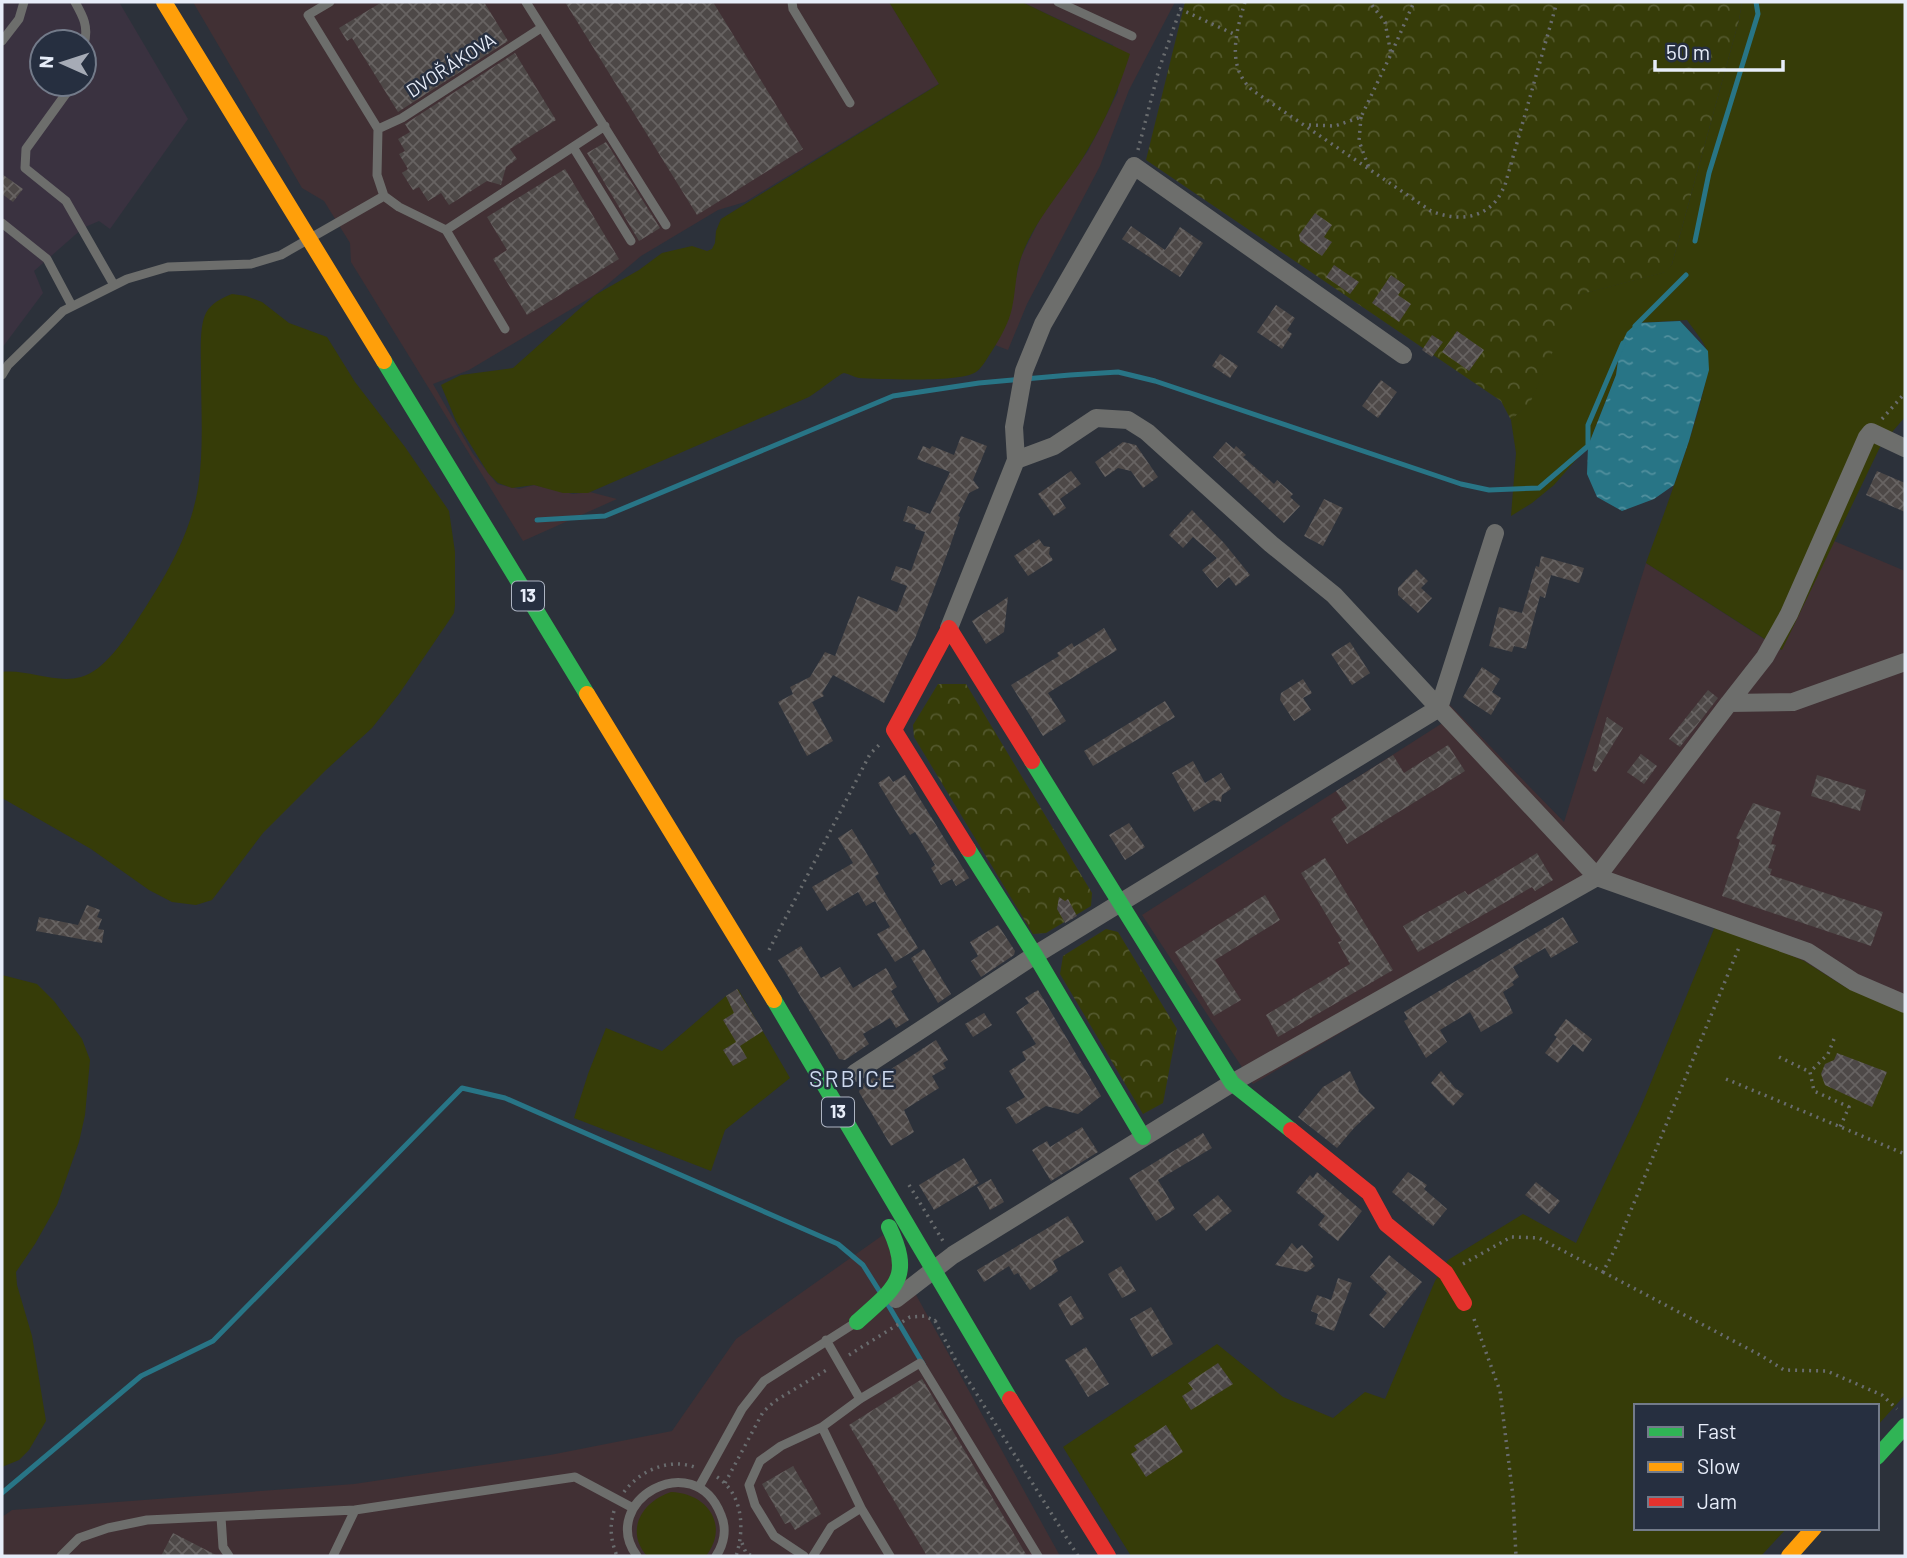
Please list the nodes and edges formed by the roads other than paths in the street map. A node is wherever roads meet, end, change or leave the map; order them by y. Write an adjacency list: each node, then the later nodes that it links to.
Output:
1 (24, 2): 11 (lane)
2 (75, 2): 8 (lane)
3 (164, 2): 21 (main road, 13)
4 (330, 2): 15 (lane)
5 (526, 2): 9 (lane)
6 (792, 2): 13 (lane)
7 (1058, 2): 10 (lane)
8 (86, 28)
9 (541, 28): 14 (lane); 15 (lane, DVOŘÁKOVA)
10 (1132, 36)
11 (2, 41)
12 (62, 98): 23 (lane)
13 (850, 103)
14 (605, 126): 16 (lane); 19 (lane)
15 (378, 129): 17 (lane)
16 (573, 147): 20 (lane); 22 (lane)
17 (384, 196): 20 (lane); 21 (lane)
18 (2, 223): 24 (lane)
19 (667, 225)
20 (446, 230): 25 (lane)
21 (310, 239): 23 (lane); 40 (main road, 13)
22 (631, 241)
23 (114, 285): 24 (lane)
24 (72, 306): 27 (lane)
25 (505, 329)
26 (1403, 355): 29 (street)
27 (2, 375)
28 (1905, 448): 33 (street)
29 (1016, 460): 31 (street); 34 (street)
30 (1494, 533): 34 (street)
31 (949, 628): 36 (main road); 37 (main road)
32 (1905, 662): 33 (street)
33 (1729, 703): 35 (street)
34 (1439, 708): 35 (street); 36 (street)
35 (1597, 877): 38 (street); 41 (street)
36 (1119, 904): 37 (street); 41 (main road)
37 (1035, 956): 39 (street); 42 (main road)
38 (1905, 1004)
39 (855, 1073)
40 (821, 1080): 43 (main road); 45 (main road, 13)
41 (1232, 1083): 42 (street); 47 (main road)
42 (1143, 1137): 45 (street)
43 (856, 1169)
44 (882, 1216): 48 (main road)
45 (932, 1272): 46 (street); 70 (main road, 13)
46 (896, 1299): 48 (lane)
47 (1464, 1303)
48 (857, 1322): 49 (lane)
49 (826, 1340): 50 (lane); 54 (lane)
50 (860, 1399): 52 (lane); 69 (lane)
51 (1905, 1426): 53 (main road)
52 (822, 1427): 56 (lane); 66 (lane)
53 (1879, 1455)
54 (699, 1487): 55 (lane); 61 (lane)
55 (633, 1508): 57 (lane); 65 (lane)
56 (862, 1508): 67 (lane); 68 (lane)
57 (355, 1510): 58 (lane); 60 (lane)
58 (221, 1517): 62 (lane); 63 (lane)
59 (1812, 1530): 71 (main road)
60 (335, 1552): 64 (lane)
61 (721, 1554)
62 (61, 1556)
63 (229, 1556)
64 (323, 1556)
65 (637, 1556)
66 (804, 1556)
67 (813, 1556)
68 (890, 1556)
69 (1038, 1556)
70 (1108, 1556)
71 (1788, 1556)

